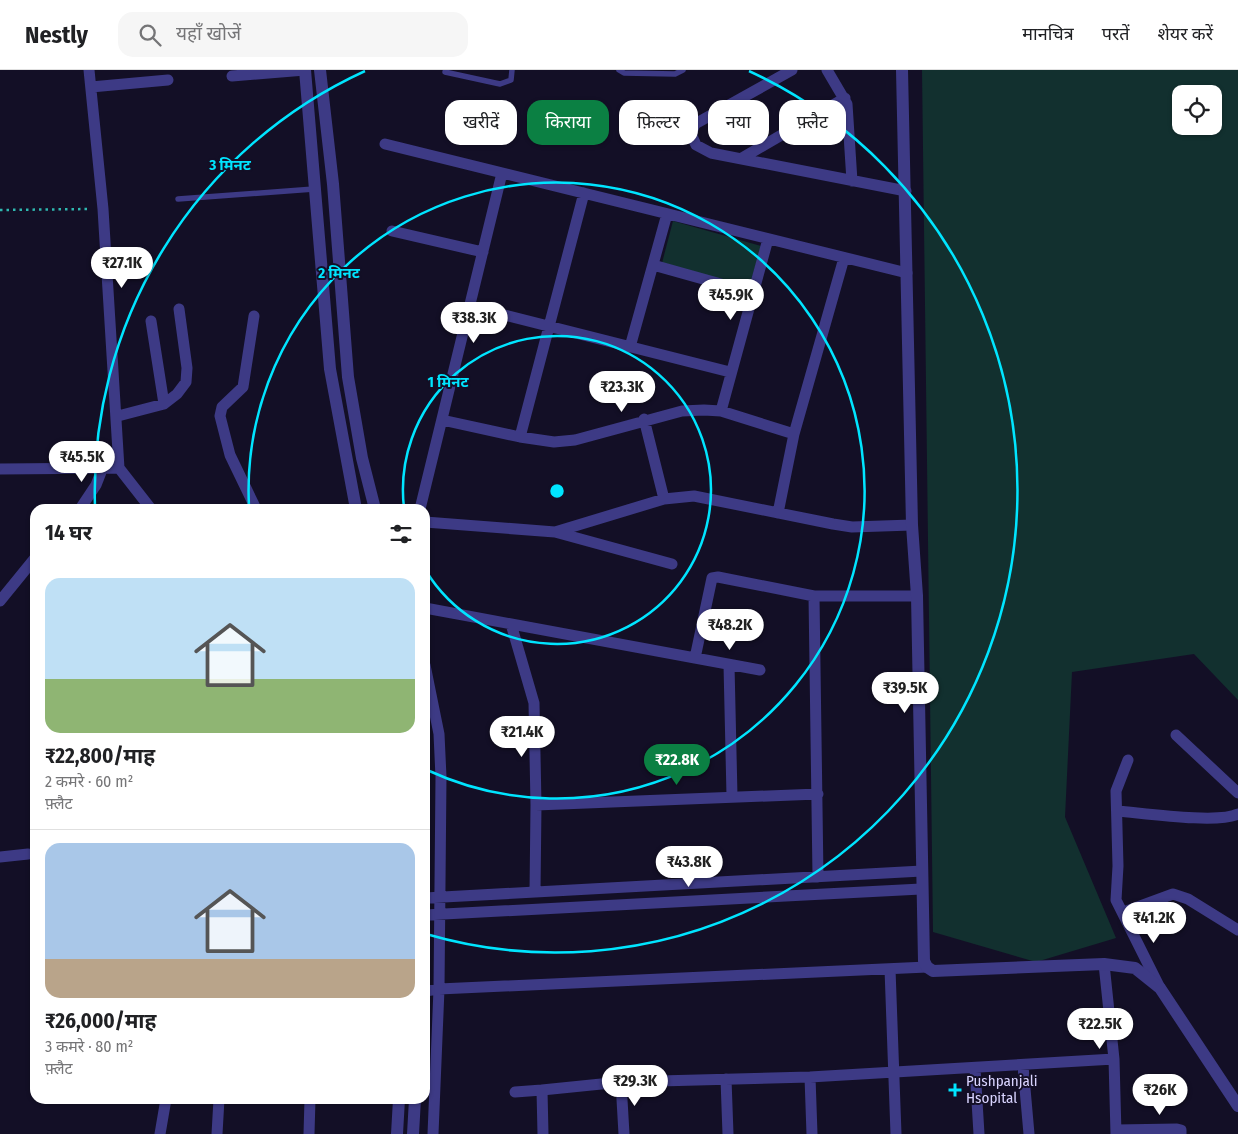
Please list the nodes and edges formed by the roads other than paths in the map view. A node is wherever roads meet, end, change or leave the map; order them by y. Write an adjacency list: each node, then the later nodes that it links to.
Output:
1 (89, 70): 13 (street)
2 (305, 70): 11 (street); 19 (street)
3 (320, 70): 53 (street)
4 (512, 70): 10 (lane)
5 (619, 70): 6 (lane)
6 (683, 70)
7 (792, 70): 16 (street)
8 (828, 70): 14 (street)
9 (902, 70): 20 (street)
10 (446, 72)
11 (232, 76)
12 (168, 80): 13 (street)
13 (91, 87): 40 (street)
14 (845, 98): 16 (street); 18 (street)
15 (385, 144): 17 (street)
16 (742, 158): 18 (street)
17 (502, 173): 21 (street); 26 (street)
18 (852, 181): 20 (street)
19 (314, 189): 22 (lane); 52 (street)
20 (906, 191): 29 (street)
21 (584, 193): 23 (street); 35 (street)
22 (178, 199)
23 (667, 214): 25 (street); 28 (street)
24 (392, 231): 26 (street)
25 (768, 239): 27 (street); 30 (street)
26 (482, 252): 31 (street)
27 (844, 258): 29 (street); 43 (street)
28 (653, 265): 30 (street); 36 (street)
29 (907, 273): 57 (street)
30 (753, 294): 37 (street)
31 (469, 306): 35 (street); 42 (street)
32 (179, 309): 38 (street)
33 (254, 316): 51 (street)
34 (151, 321): 38 (street)
35 (549, 326): 36 (street); 44 (street)
36 (630, 347): 37 (street)
37 (730, 372): 39 (street)
38 (164, 404): 40 (street)
39 (721, 410): 41 (street); 43 (street)
40 (118, 416): 46 (street)
41 (644, 419): 44 (street); 48 (street)
42 (442, 420): 44 (street); 54 (street)
43 (794, 434): 55 (street)
44 (520, 437)
45 (103, 467): 46 (street); 47 (street); 49 (street)
46 (119, 468): 50 (street)
47 (0, 469)
48 (664, 499): 55 (street); 58 (street)
49 (83, 504)
50 (147, 504)
51 (254, 504)
52 (355, 504)
53 (374, 504)
54 (421, 504)
55 (778, 513): 57 (street)
56 (430, 522): 58 (street)
57 (912, 525): 62 (street)
58 (555, 532): 60 (street)
59 (30, 564): 63 (street)
60 (672, 564)
61 (814, 596): 62 (street); 66 (street); 73 (street)
62 (917, 596): 80 (street)
63 (0, 601)
64 (430, 609): 65 (street)
65 (511, 624): 66 (street); 75 (street)
66 (695, 658): 67 (street)
67 (729, 665): 68 (street); 74 (street)
68 (760, 670)
69 (430, 693): 84 (street)
70 (1176, 735): 72 (street)
71 (1128, 760): 76 (street)
72 (1238, 792)
73 (818, 794): 74 (street); 81 (street)
74 (732, 796): 75 (street)
75 (536, 805): 83 (street)
76 (1118, 812): 77 (street); 86 (street)
77 (1238, 814)
78 (28, 854): 79 (street)
79 (0, 857)
80 (922, 871): 81 (street); 82 (street)
81 (818, 877): 83 (street)
82 (921, 889): 88 (street); 91 (street)
83 (535, 892): 84 (street)
84 (441, 897): 85 (street); 88 (street)
85 (430, 898)
86 (1124, 912): 89 (street); 94 (street)
87 (430, 915): 88 (street)
88 (440, 915): 93 (street)
89 (1238, 930)
90 (1104, 964): 91 (street); 94 (street); 96 (street)
91 (927, 967): 92 (street)
92 (890, 969): 93 (street); 99 (street)
93 (440, 988): 95 (street); 117 (street)
94 (1160, 988): 110 (street)
95 (430, 990)
96 (1114, 1059): 97 (street); 111 (street)
97 (1023, 1066): 98 (street); 124 (street)
98 (975, 1068): 99 (street); 123 (street)
99 (894, 1071): 100 (street); 122 (street)
100 (810, 1077): 101 (street); 121 (street)
101 (726, 1079): 102 (street); 120 (street)
102 (621, 1082): 103 (street); 119 (street)
103 (542, 1090): 104 (street); 118 (street)
104 (515, 1092)
105 (165, 1104): 112 (street)
106 (219, 1104): 113 (street)
107 (310, 1104): 114 (street)
108 (399, 1104): 115 (street)
109 (415, 1104): 116 (street)
110 (1238, 1106)
111 (1116, 1132): 125 (street)
112 (160, 1134)
113 (217, 1134)
114 (309, 1134)
115 (397, 1134)
116 (414, 1134)
117 (433, 1134)
118 (543, 1134)
119 (624, 1134)
120 (728, 1134)
121 (812, 1134)
122 (896, 1134)
123 (979, 1134)
124 (1029, 1134)
125 (1181, 1134)

